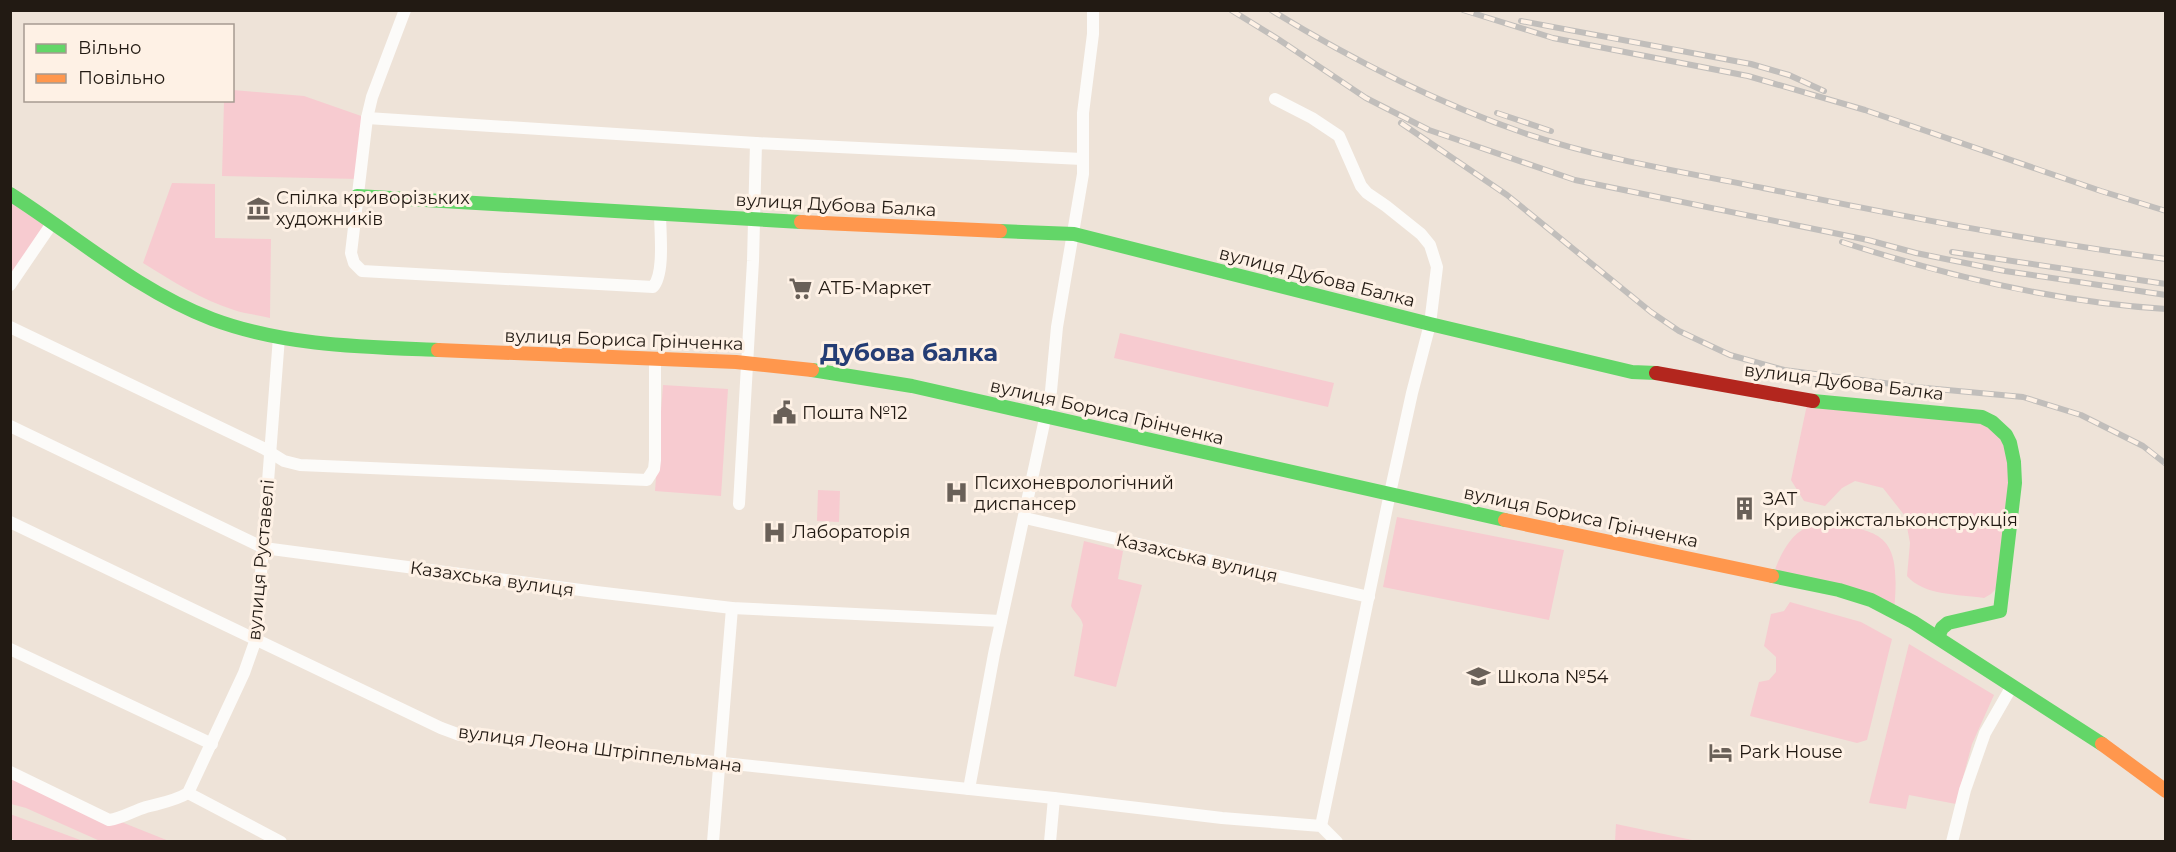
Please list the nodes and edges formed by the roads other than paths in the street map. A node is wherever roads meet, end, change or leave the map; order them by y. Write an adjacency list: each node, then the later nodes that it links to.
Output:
1 (405, 10): 4 (street)
2 (1093, 10): 6 (street)
3 (1275, 99): 14 (street)
4 (367, 118): 5 (street); 8 (street)
5 (756, 143): 6 (street); 10 (street)
6 (1082, 159): 12 (street)
7 (10, 194): 11 (street, вулиця Бориса Грінченка)
8 (357, 196): 9 (street, вулиця Дубова Балка); 9 (street)
9 (660, 213): 10 (street, вулиця Дубова Балка)
10 (754, 220): 12 (street, вулиця Дубова Балка); 18 (street)
11 (53, 222): 13 (street); 16 (street, вулиця Бориса Грінченка)
12 (1074, 234): 14 (street, вулиця Дубова Балка); 19 (street)
13 (10, 285)
14 (1430, 324): 22 (street); 30 (street, вулиця Дубова Балка)
15 (10, 327): 21 (street)
16 (279, 337): 17 (street, вулиця Бориса Грінченка); 21 (street, вулиця Руставелі)
17 (655, 360): 18 (street, вулиця Бориса Грінченка); 21 (street)
18 (746, 363): 19 (street, вулиця Бориса Грінченка); 23 (street)
19 (1047, 416): 22 (street, вулиця Бориса Грінченка); 24 (street)
20 (10, 426): 26 (street, Казахська вулиця)
21 (270, 453): 26 (street, вулиця Руставелі)
22 (1390, 493): 27 (street); 30 (street, вулиця Бориса Грінченка)
23 (740, 504)
24 (1025, 518): 27 (street, Казахська вулиця); 29 (street)
25 (10, 522): 31 (street, вулиця Леона Штріппельмана)
26 (264, 548): 28 (street, Казахська вулиця); 31 (street, вулиця Руставелі)
27 (1369, 597): 41 (street)
28 (732, 608): 29 (street, Казахська вулиця); 35 (street)
29 (1001, 621): 37 (street)
30 (1938, 637): 33 (street, вулиця Бориса Грінченка)
31 (256, 639): 34 (street, вулиця Руставелі); 35 (street, вулиця Леона Штріппельмана)
32 (10, 649): 34 (street)
33 (2012, 686): 38 (street, вулиця Бориса Грінченка); 46 (street)
34 (212, 744): 39 (street, вулиця Руставелі)
35 (720, 763): 37 (street, вулиця Леона Штріппельмана); 43 (street)
36 (10, 772): 39 (street)
37 (969, 789): 40 (street, вулиця Леона Штріппельмана)
38 (2166, 791)
39 (188, 793): 42 (street)
40 (1054, 798): 41 (street, вулиця Леона Штріппельмана); 44 (street)
41 (1321, 826): 45 (street)
42 (281, 842)
43 (712, 842)
44 (1050, 842)
45 (1337, 842)
46 (1952, 842)

